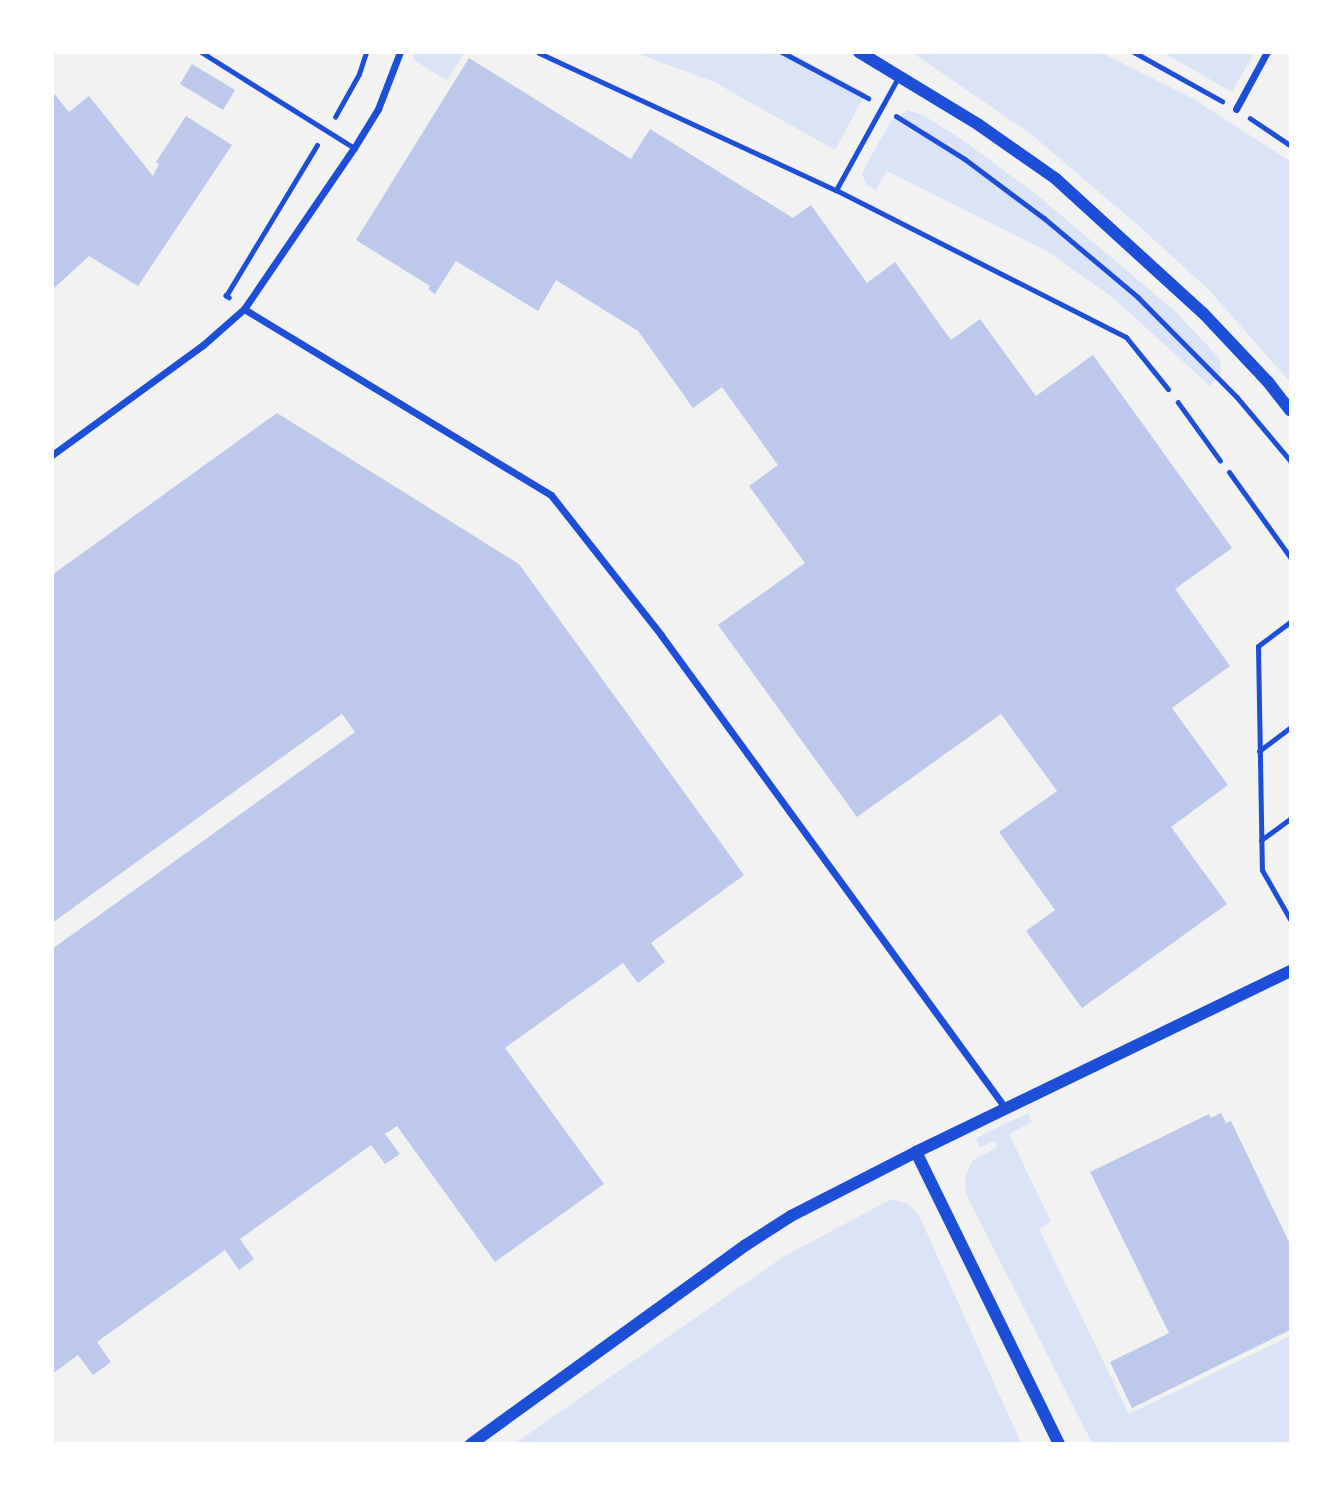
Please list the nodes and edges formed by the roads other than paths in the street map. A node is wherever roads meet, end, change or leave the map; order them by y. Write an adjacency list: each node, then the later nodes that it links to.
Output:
1 (201, 52): 8 (lane)
2 (400, 52): 8 (street)
3 (539, 52): 9 (lane)
4 (859, 52): 6 (street)
5 (1267, 52): 7 (street)
6 (899, 76): 9 (lane); 12 (street)
7 (1236, 109)
8 (354, 148): 10 (street)
9 (836, 190): 11 (lane)
10 (244, 309): 13 (street); 23 (street)
11 (1168, 389)
12 (1290, 411)
13 (52, 455)
14 (1229, 472): 15 (lane)
15 (1290, 557)
16 (1290, 622): 18 (lane)
17 (1290, 728): 18 (lane)
18 (1259, 751): 20 (lane)
19 (1290, 819): 20 (lane)
20 (1261, 840): 21 (lane)
21 (1290, 919)
22 (1290, 971): 23 (street)
23 (1006, 1109): 24 (street)
24 (916, 1152): 25 (street); 26 (street)
25 (471, 1444)
26 (1059, 1444)

